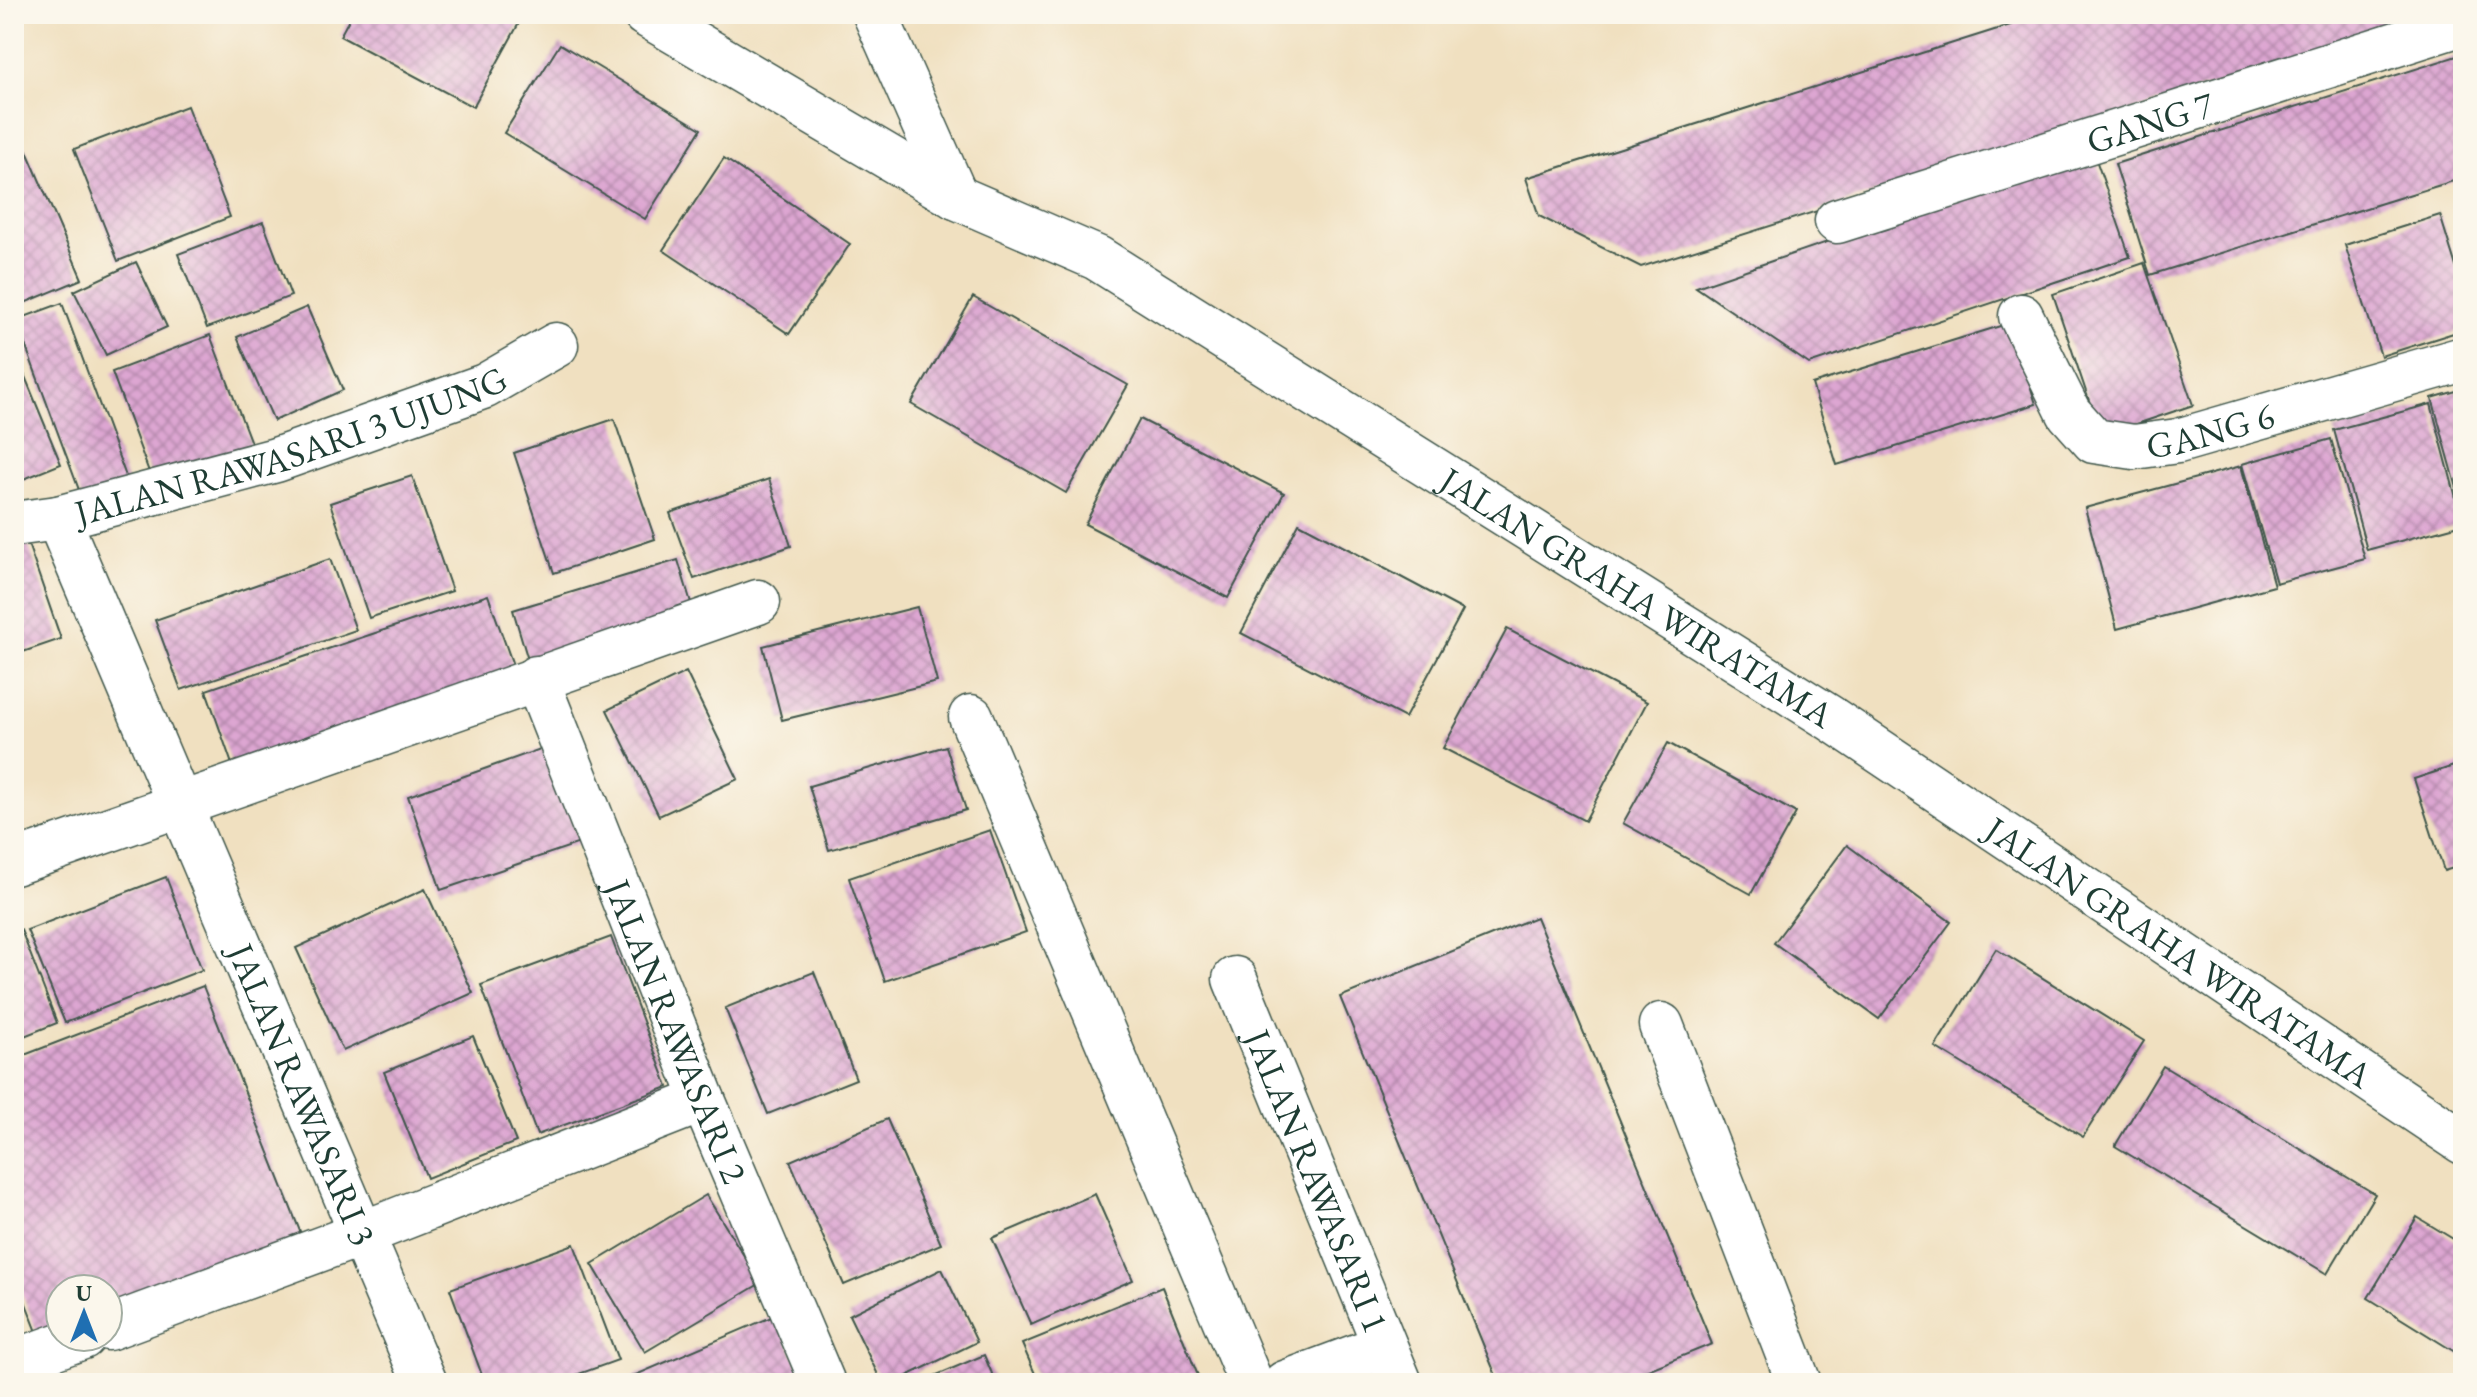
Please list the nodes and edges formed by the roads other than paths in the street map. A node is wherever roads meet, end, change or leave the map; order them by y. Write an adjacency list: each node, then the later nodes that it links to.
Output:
1 (645, 14): 4 (street, JALAN GRAHA WIRATAMA)
2 (875, 14): 4 (street)
3 (2463, 23): 5 (street, GANG 7)
4 (956, 197): 19 (street, JALAN GRAHA WIRATAMA)
5 (1837, 221)
6 (2021, 316): 8 (street, GANG 6)
7 (556, 345): 9 (street, JALAN RAWASARI 3 UJUNG)
8 (2463, 359)
9 (58, 518): 10 (street, JALAN RAWASARI 3 UJUNG); 14 (street, JALAN RAWASARI 3)
10 (14, 524)
11 (758, 602): 12 (street)
12 (536, 678): 14 (street); 18 (street, JALAN RAWASARI 2)
13 (971, 717): 27 (street)
14 (183, 806): 15 (street); 20 (street, JALAN RAWASARI 3)
15 (14, 863)
16 (1235, 979): 24 (street, JALAN RAWASARI 1)
17 (1661, 1025): 29 (street)
18 (703, 1100): 20 (street); 26 (street, JALAN RAWASARI 2)
19 (2463, 1142)
20 (364, 1233): 21 (street); 25 (street, JALAN RAWASARI 3)
21 (124, 1322)
22 (44, 1351): 23 (street)
23 (14, 1362)
24 (1392, 1364): 28 (street)
25 (425, 1383)
26 (823, 1383)
27 (1251, 1383)
28 (1285, 1383)
29 (1799, 1383)

